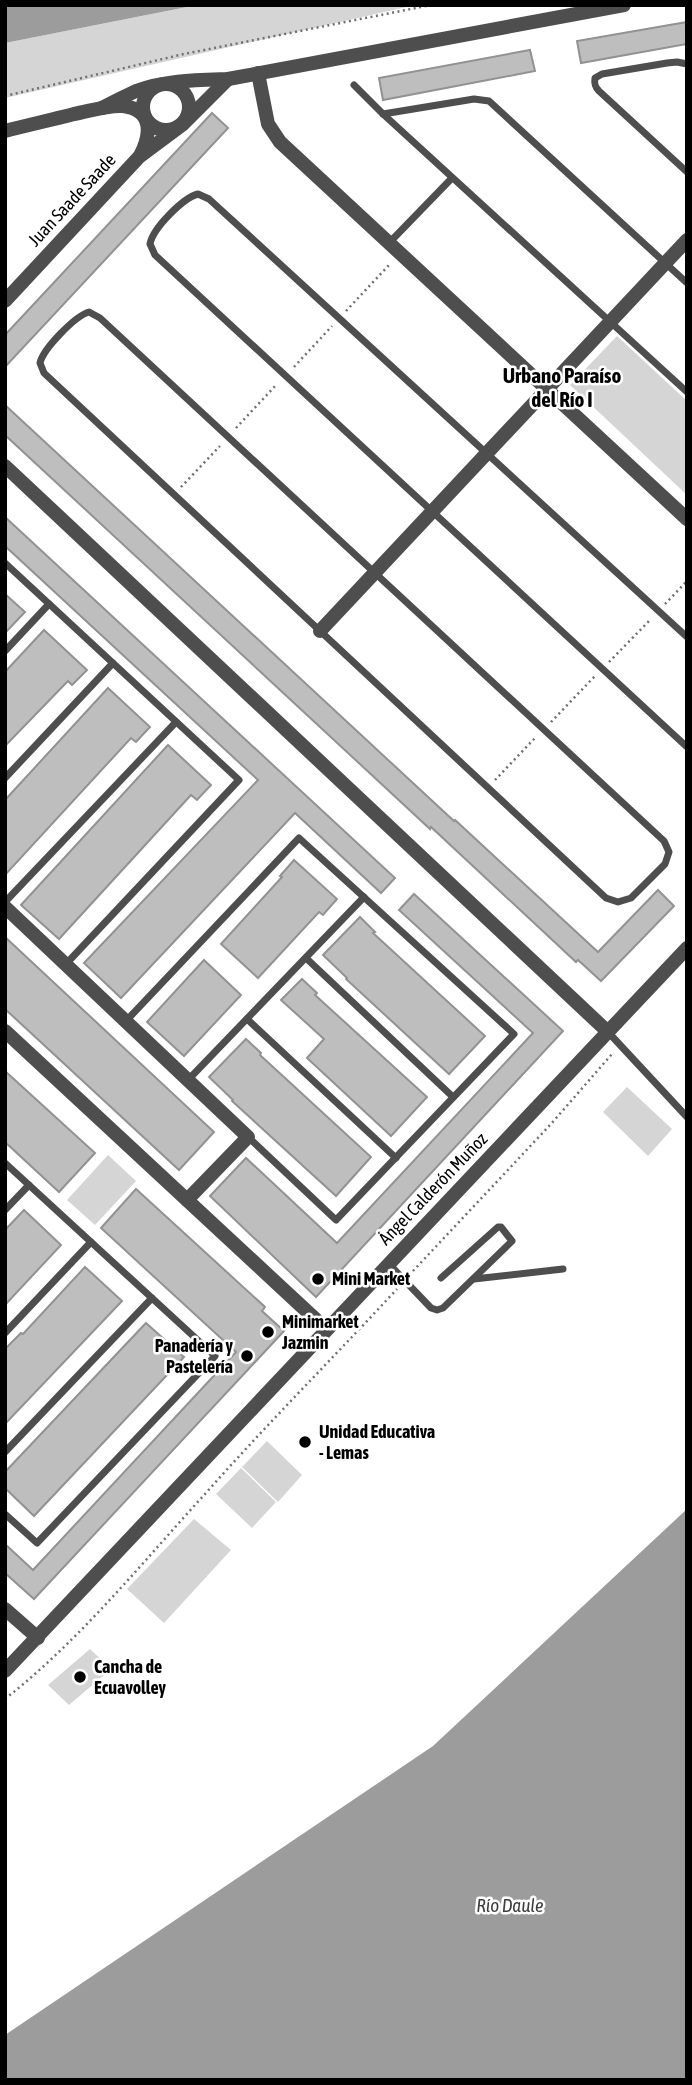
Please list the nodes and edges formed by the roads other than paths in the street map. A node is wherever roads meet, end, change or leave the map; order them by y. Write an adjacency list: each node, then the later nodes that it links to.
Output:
1 (624, 5): 3 (street)
2 (687, 64): 13 (lane)
3 (258, 73): 4 (street); 16 (street)
4 (228, 79): 5 (street); 10 (street, Juan Saade Saade)
5 (161, 85): 7 (street); 9 (street); 10 (street)
6 (354, 85): 8 (lane)
7 (102, 108): 9 (street); 11 (street)
8 (383, 114): 14 (lane); 17 (lane)
9 (146, 120): 10 (street); 12 (street)
10 (182, 125): 12 (street, Juan Saade Saade)
11 (5, 131)
12 (139, 157): 19 (street, Juan Saade Saade)
13 (687, 172)
14 (452, 178): 16 (lane); 20 (lane)
15 (687, 240): 17 (street)
16 (389, 243): 21 (street)
17 (665, 263): 18 (lane); 20 (street)
18 (687, 283)
19 (5, 301)
20 (610, 322): 21 (street); 22 (lane)
21 (547, 389): 23 (street); 26 (street)
22 (687, 393)
23 (487, 453): 25 (street); 25 (lane); 31 (lane)
24 (5, 466): 45 (street)
25 (433, 511): 28 (street); 35 (lane)
26 (687, 519)
27 (5, 563): 29 (lane)
28 (375, 573): 30 (street); 30 (lane); 30 (lane)
29 (50, 604): 32 (lane); 33 (lane)
30 (320, 631)
31 (687, 637)
32 (5, 651)
33 (113, 663): 34 (lane); 36 (lane)
34 (176, 722): 38 (lane); 41 (lane)
35 (687, 747)
36 (5, 779)
37 (364, 897): 40 (lane); 43 (lane); 47 (lane)
38 (5, 905): 41 (street)
39 (687, 948): 45 (street, Ángel Calderón Muñoz)
40 (306, 958): 42 (lane); 47 (lane)
41 (66, 964): 43 (street)
42 (247, 1018): 46 (lane); 50 (lane)
43 (126, 1021): 46 (street)
44 (5, 1031): 53 (street)
45 (608, 1032): 48 (lane); 56 (street, Ángel Calderón Muñoz)
46 (188, 1080): 49 (street)
47 (453, 1097): 50 (lane)
48 (687, 1117)
49 (248, 1137): 50 (lane); 53 (street)
50 (396, 1158)
51 (5, 1163): 52 (lane)
52 (29, 1185): 54 (lane); 55 (lane)
53 (187, 1200): 61 (street)
54 (5, 1210)
55 (91, 1242): 60 (lane); 62 (lane)
56 (388, 1264): 59 (lane); 61 (street, Ángel Calderón Muñoz)
57 (564, 1269): 59 (lane)
58 (441, 1278): 59 (lane)
59 (473, 1279)
60 (152, 1298): 63 (lane); 64 (lane)
61 (326, 1329): 66 (street, Ángel Calderón Muñoz)
62 (5, 1333)
63 (5, 1452)
64 (5, 1514)
65 (5, 1609): 66 (street)
66 (38, 1639): 67 (street, Ángel Calderón Muñoz)
67 (5, 1671)

